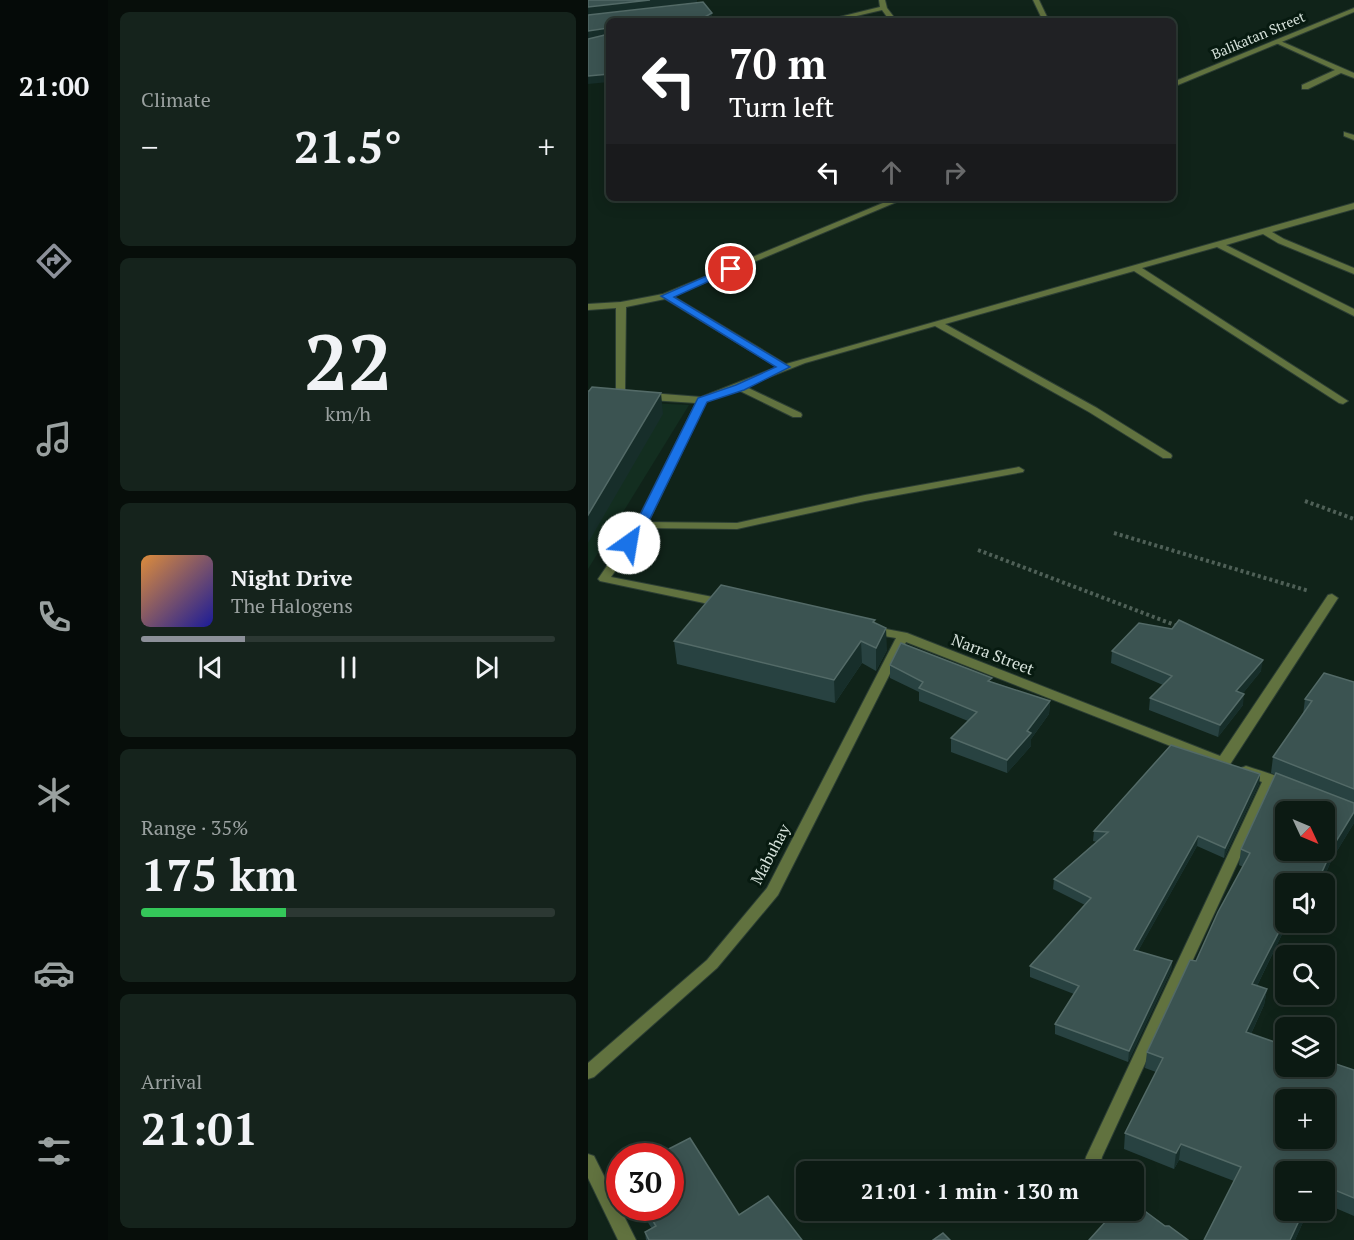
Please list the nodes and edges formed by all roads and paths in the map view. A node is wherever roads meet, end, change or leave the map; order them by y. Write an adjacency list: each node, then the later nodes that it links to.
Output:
1 (882, 0): 3 (street)
2 (1036, 0): 7 (street)
3 (884, 8): 5 (street); 6 (street)
4 (1354, 10): 8 (street, Balikatan Street)
5 (839, 18)
6 (892, 18)
7 (1045, 18)
8 (1278, 42): 9 (street); 11 (street, Balikatan Street)
9 (1341, 70): 10 (street); 12 (street)
10 (1354, 76)
11 (1176, 84)
12 (1305, 87)
13 (895, 201): 19 (street)
14 (1354, 206): 15 (street)
15 (1266, 232): 16 (street); 18 (street)
16 (1220, 245): 17 (street); 22 (street)
17 (1136, 268): 23 (street); 27 (street)
18 (1354, 271)
19 (666, 296): 20 (street); 24 (street)
20 (621, 305): 21 (street); 26 (street)
21 (588, 307)
22 (1354, 313)
23 (936, 323): 24 (street); 29 (street)
24 (784, 367): 25 (street)
25 (740, 387): 26 (street); 28 (street)
26 (702, 400): 33 (street)
27 (1343, 401)
28 (796, 415)
29 (1167, 456)
30 (1019, 470): 33 (street)
31 (1305, 501): 32 (path)
32 (1354, 519)
33 (641, 525): 37 (street)
34 (1114, 534): 36 (path)
35 (978, 550): 39 (path)
36 (1332, 598): 41 (street)
37 (733, 604)
38 (857, 628): 40 (street, Narra Street)
39 (1191, 631)
40 (903, 636): 41 (street, Narra Street); 44 (street, Mabuhay)
41 (1223, 762): 42 (street, Narra Street)
42 (1270, 779): 43 (street, Narra Street); 46 (street)
43 (1301, 792)
44 (588, 1072)
45 (588, 1161): 47 (street)
46 (1093, 1161)
47 (627, 1240)

